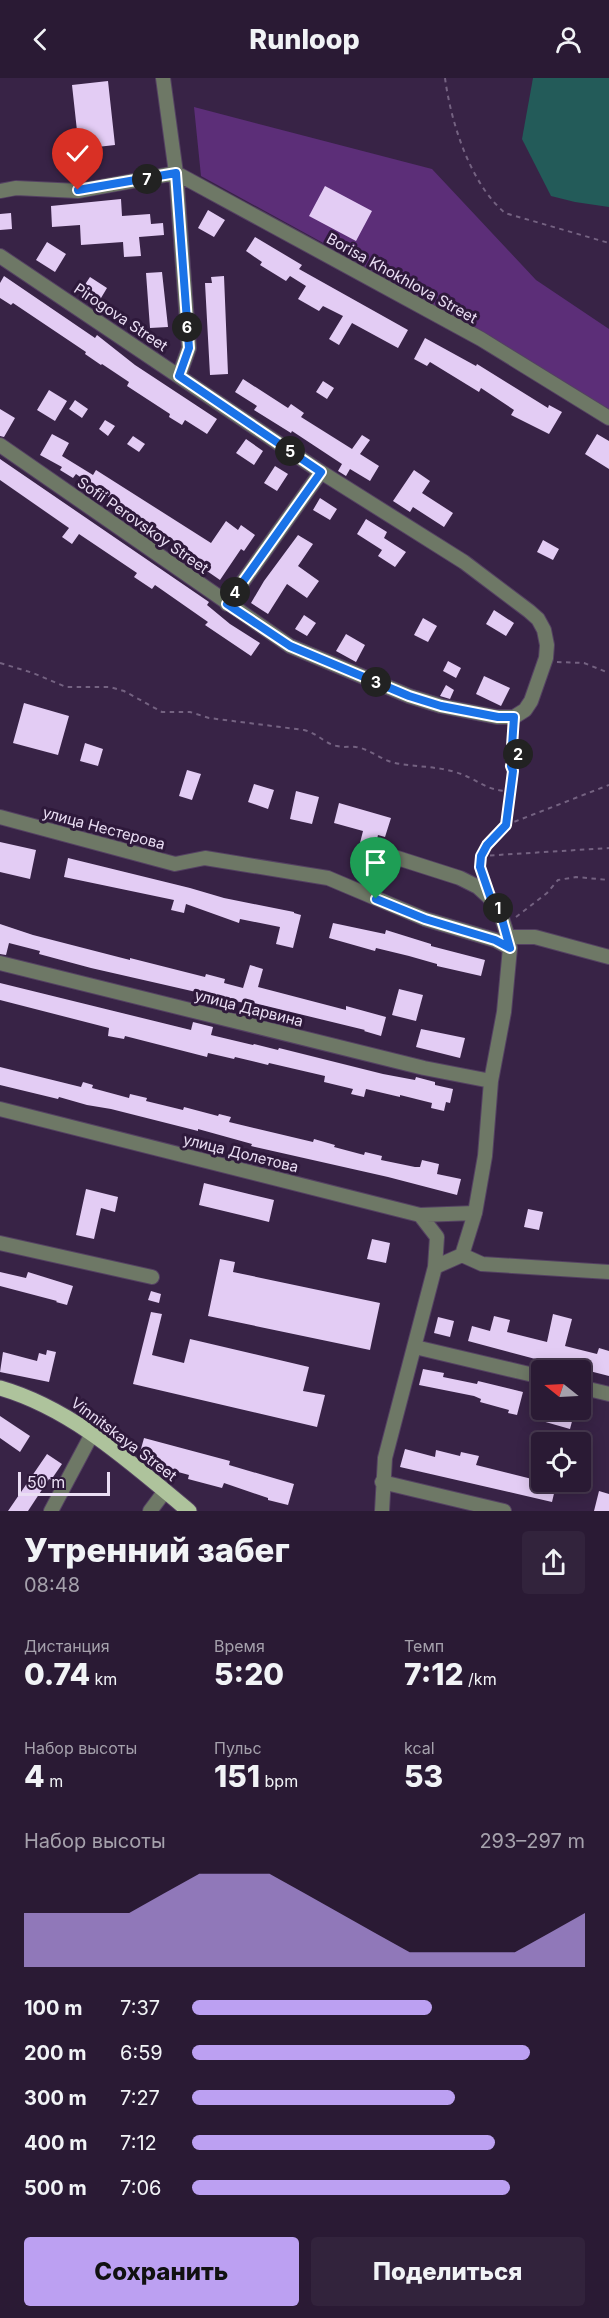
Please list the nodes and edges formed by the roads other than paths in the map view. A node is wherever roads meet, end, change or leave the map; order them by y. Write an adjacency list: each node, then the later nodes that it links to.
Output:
1 (163, 78): 2 (street)
2 (176, 173): 3 (street); 5 (street); 6 (street, Borisa Khokhlova Street)
3 (0, 191)
4 (0, 256): 5 (street, Pirogova Street)
5 (179, 376): 8 (street, Pirogova Street)
6 (609, 418)
7 (0, 445): 9 (street, Sofii Perovskoy Street)
8 (321, 472): 9 (street); 10 (street, Pirogova Street)
9 (227, 604): 10 (street, Sofii Perovskoy Street)
10 (514, 717)
11 (0, 817): 13 (street, улица Нестерова)
12 (385, 854): 13 (street)
13 (508, 937): 14 (street); 16 (street)
14 (609, 957)
15 (0, 963): 16 (street, улица Дарвина)
16 (491, 1081): 18 (street)
17 (0, 1109): 19 (street, улица Долетова)
18 (475, 1213): 19 (street, улица Долетова); 21 (street)
19 (420, 1215): 22 (street)
20 (0, 1243): 24 (street)
21 (462, 1255): 22 (street); 23 (street)
22 (435, 1267): 25 (street)
23 (609, 1272)
24 (152, 1277)
25 (415, 1347): 26 (street); 31 (street)
26 (531, 1374)
27 (0, 1388): 30 (main road, Vinnitskaya Street)
28 (591, 1390): 29 (street)
29 (609, 1394)
30 (92, 1434): 32 (main road, Vinnitskaya Street); 33 (street)
31 (382, 1482): 36 (street); 37 (street)
32 (165, 1491): 34 (street); 35 (main road, Vinnitskaya Street)
33 (51, 1511)
34 (150, 1511)
35 (189, 1511)
36 (382, 1511)
37 (504, 1511)

